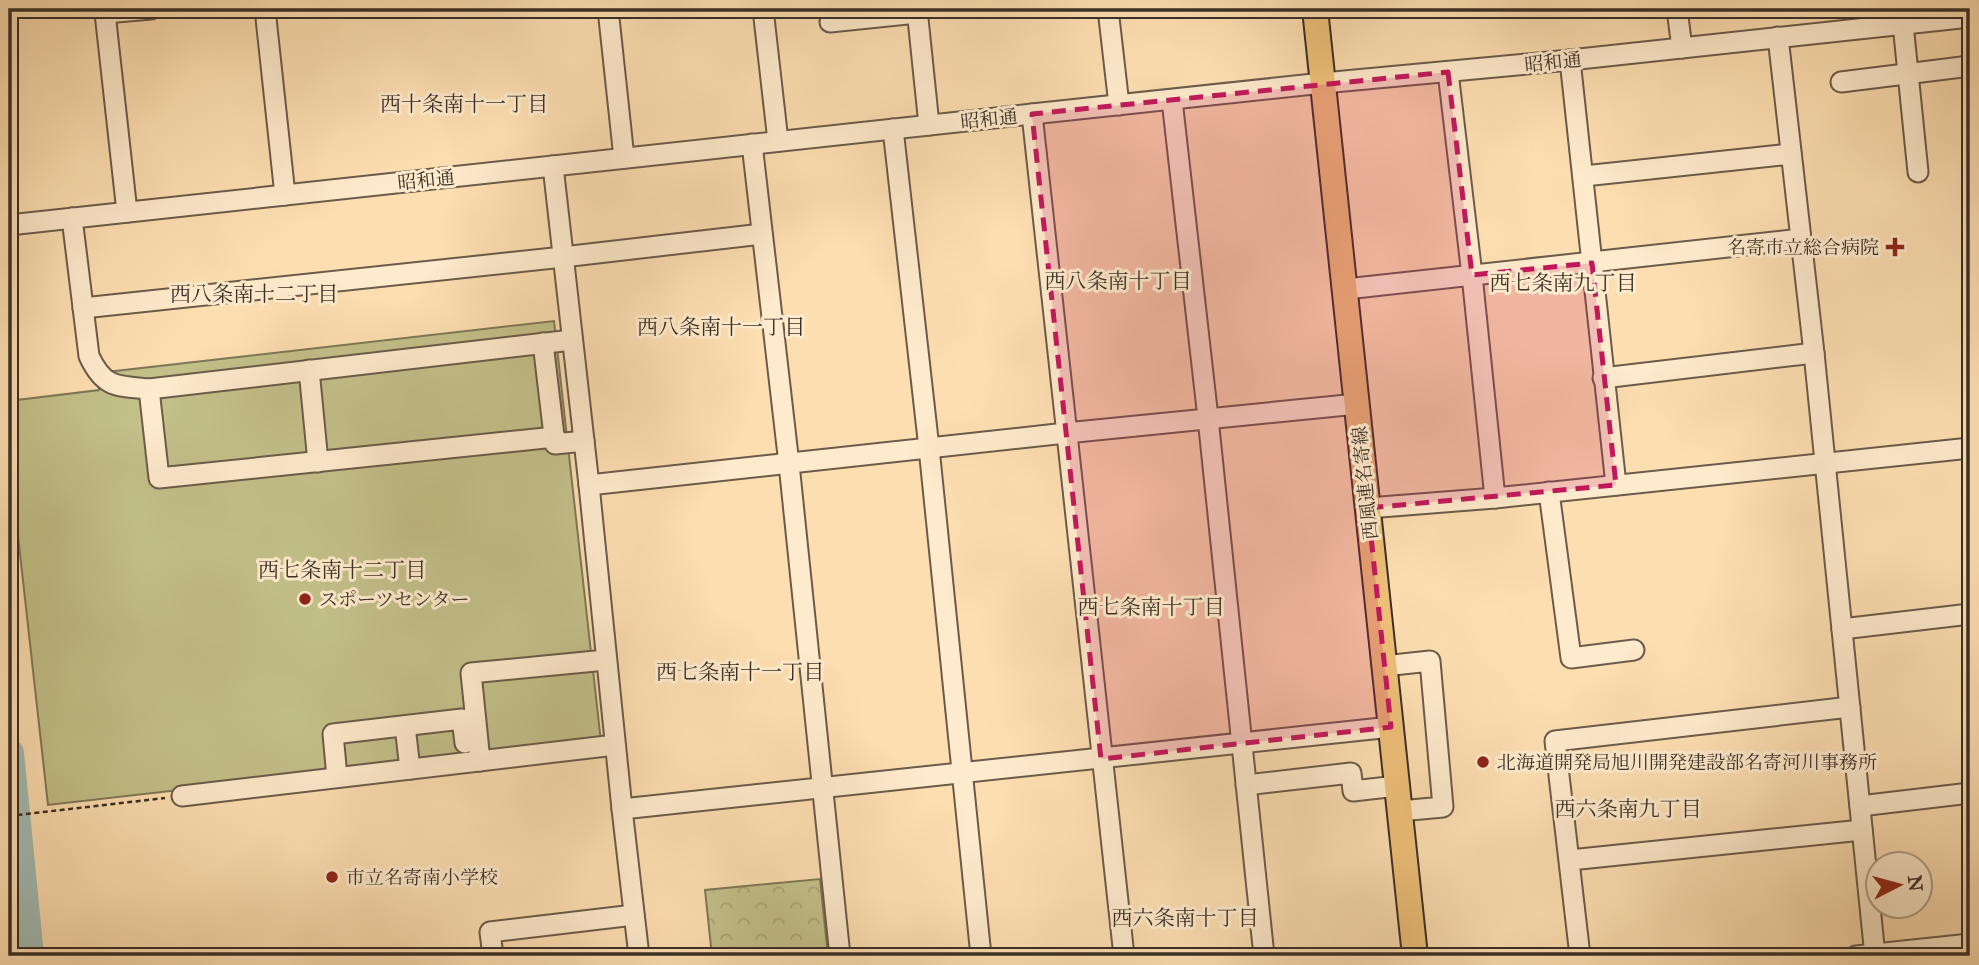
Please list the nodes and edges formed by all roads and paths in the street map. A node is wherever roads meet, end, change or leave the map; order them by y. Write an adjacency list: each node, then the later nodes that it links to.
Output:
1 (151, 9): 8 (street)
2 (265, 9): 33 (street)
3 (608, 9): 29 (street)
4 (763, 9): 26 (street)
5 (1108, 9): 22 (street)
6 (1315, 9): 20 (main road, 西風連名寄線)
7 (1677, 9): 14 (street)
8 (105, 11): 34 (street)
9 (917, 11): 11 (street); 24 (street)
10 (1970, 17): 12 (street, 昭和通)
11 (830, 22)
12 (1903, 24): 13 (street, 昭和通); 18 (street)
13 (1778, 37): 14 (street, 昭和通); 28 (street)
14 (1682, 48): 15 (street, 昭和通)
15 (1570, 60): 17 (street, 昭和通); 32 (street)
16 (1970, 66): 18 (street)
17 (1448, 72): 20 (street, 昭和通); 41 (street)
18 (1908, 73): 19 (street); 31 (street)
19 (1841, 82)
20 (1323, 83): 21 (street, 昭和通); 42 (main road, 西風連名寄線)
21 (1172, 100): 22 (street, 昭和通); 51 (street)
22 (1119, 105): 23 (street, 昭和通)
23 (1032, 114): 24 (street, 昭和通); 52 (street)
24 (929, 125): 25 (street, 昭和通)
25 (893, 129): 26 (street, 昭和通); 55 (street)
26 (779, 141): 27 (street, 昭和通)
27 (752, 144): 29 (street, 昭和通); 37 (street)
28 (1791, 154): 32 (street); 38 (street)
29 (624, 158): 30 (street, 昭和通)
30 (553, 166): 33 (street, 昭和通); 39 (street)
31 (1918, 172)
32 (1584, 176): 40 (street)
33 (285, 195): 34 (street, 昭和通)
34 (127, 212): 35 (street, 昭和通)
35 (72, 218): 36 (street, 昭和通); 43 (street)
36 (9, 225)
37 (762, 234): 39 (street); 58 (street)
38 (1801, 239): 40 (street); 46 (street)
39 (563, 257): 43 (street); 44 (street)
40 (1592, 263): 41 (street); 48 (street)
41 (1472, 275): 42 (street); 63 (street)
42 (1346, 289): 50 (main road, 西風連名寄線)
43 (83, 308): 49 (street)
44 (572, 340): 45 (street); 54 (street)
45 (543, 343): 47 (street); 53 (street)
46 (1814, 353): 48 (street); 59 (street)
47 (309, 370): 49 (street); 57 (street)
48 (1604, 378): 61 (street)
49 (149, 389): 57 (street)
50 (1357, 404): 51 (street); 64 (main road, 西風連名寄線)
51 (1208, 418): 52 (street); 73 (street)
52 (1066, 433): 55 (street); 75 (street)
53 (555, 437): 54 (street); 57 (street)
54 (584, 441): 60 (street)
55 (929, 448): 58 (street); 78 (street)
56 (1970, 448): 59 (street)
57 (318, 462)
58 (789, 464): 60 (street); 82 (street)
59 (1825, 464): 61 (street); 66 (street)
60 (589, 485): 68 (street)
61 (1616, 485): 62 (street)
62 (1549, 492): 63 (street); 67 (street)
63 (1495, 498): 64 (street)
64 (1368, 508): 69 (main road, 西風連名寄線)
65 (1970, 614): 66 (street)
66 (1842, 629): 70 (street)
67 (1634, 650)
68 (606, 660): 74 (street); 76 (street)
69 (1384, 666): 72 (main road, 西風連名寄線); 87 (street)
70 (1850, 707): 85 (street); 90 (street)
71 (405, 726): 76 (street); 77 (street); 79 (street)
72 (1391, 727): 73 (street); 81 (main road, 西風連名寄線)
73 (1241, 744): 75 (street); 80 (street)
74 (615, 745): 76 (street); 86 (street)
75 (1101, 759): 78 (street); 97 (street)
76 (474, 761): 77 (street)
77 (410, 769): 79 (street)
78 (962, 772): 82 (street); 96 (street)
79 (337, 778): 84 (street)
80 (1246, 785): 81 (street); 98 (street)
81 (1397, 786): 87 (main road, 西風連名寄線)
82 (823, 788): 86 (street); 95 (street)
83 (1970, 793): 85 (street)
84 (182, 796): 88 (path)
85 (1860, 806): 89 (street)
86 (622, 809): 91 (street)
87 (1400, 811): 99 (main road, 西風連名寄線)
88 (9, 816)
89 (1862, 830): 90 (street); 101 (street)
90 (1570, 860): 100 (street)
91 (634, 915): 93 (street); 94 (street)
92 (1970, 944): 101 (street)
93 (493, 956)
94 (639, 956)
95 (840, 956)
96 (981, 956)
97 (1124, 956)
98 (1264, 956)
99 (1415, 956)
100 (1580, 956)
101 (1869, 956)

